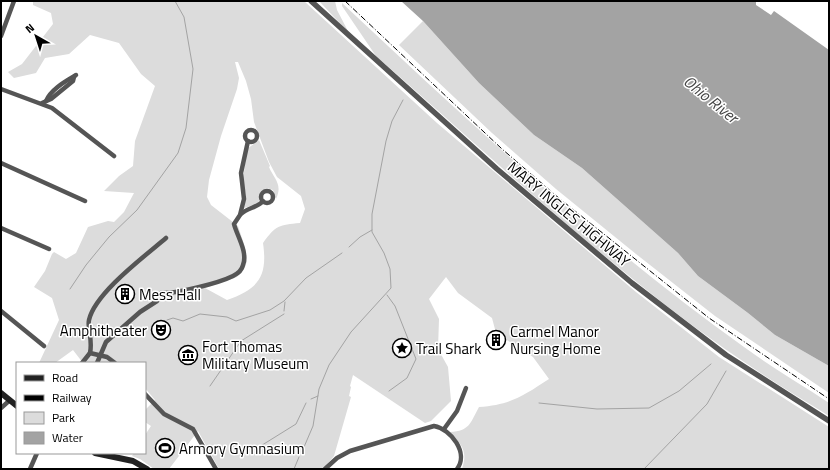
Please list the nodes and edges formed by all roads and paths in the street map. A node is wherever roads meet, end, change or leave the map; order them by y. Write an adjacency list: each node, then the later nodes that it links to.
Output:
1 (14, 1): 3 (street)
2 (311, 1): 29 (street, MARY INGLES HIGHWAY)
3 (1, 36)
4 (75, 76): 6 (street)
5 (1, 89): 6 (street)
6 (44, 102): 8 (street)
7 (248, 141): 12 (street)
8 (114, 156)
9 (1, 164): 10 (street)
10 (85, 201)
11 (263, 201): 12 (street)
12 (240, 215): 19 (street)
13 (1, 228): 15 (street)
14 (166, 238): 18 (street)
15 (49, 249)
16 (1, 311): 17 (street)
17 (44, 346)
18 (90, 353): 19 (street); 20 (street)
19 (100, 356): 21 (street); 22 (street)
20 (83, 362)
21 (97, 362)
22 (114, 362)
23 (466, 388): 30 (street)
24 (1, 393): 26 (main road)
25 (146, 397): 35 (street)
26 (10, 400): 27 (main road); 28 (street)
27 (16, 405)
28 (1, 408)
29 (829, 421)
30 (444, 429): 36 (street); 37 (street)
31 (37, 454): 33 (street)
32 (112, 455): 34 (main road)
33 (30, 469)
34 (147, 469)
35 (216, 469)
36 (325, 469)
37 (457, 469)

